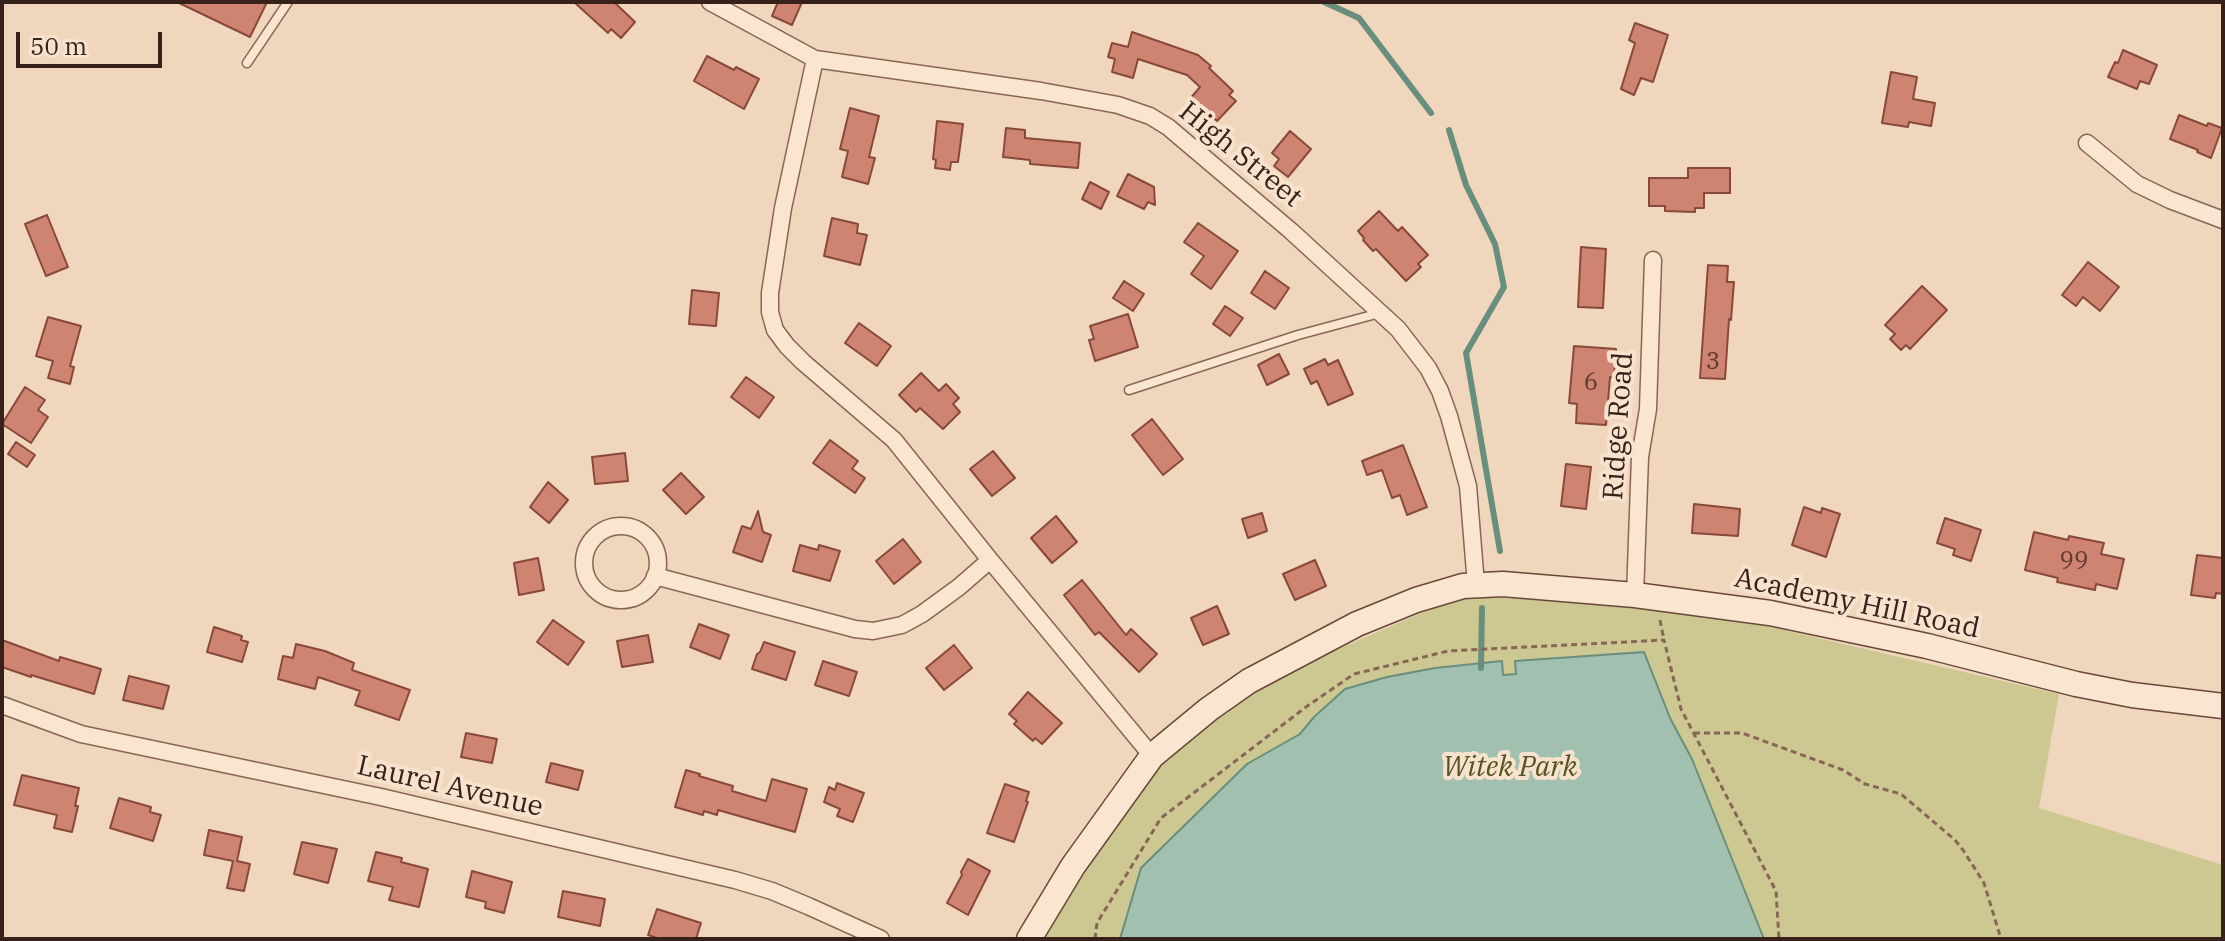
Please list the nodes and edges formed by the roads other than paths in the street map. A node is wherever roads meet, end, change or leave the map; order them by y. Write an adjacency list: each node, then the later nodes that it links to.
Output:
1 (288, 2): 4 (lane)
2 (710, 2): 3 (street, High Street)
3 (815, 59): 8 (street, High Street); 10 (street)
4 (247, 63)
5 (2087, 143): 6 (street)
6 (2223, 220)
7 (1653, 260): 13 (street, Ridge Road)
8 (1381, 313): 9 (lane); 12 (street, High Street)
9 (1129, 390)
10 (990, 560): 11 (street); 16 (street)
11 (655, 576): 11 (street)
12 (1476, 585): 13 (main road, Academy Hill Road); 16 (main road, Academy Hill Road)
13 (1635, 595): 15 (main road, Academy Hill Road)
14 (2, 705): 17 (street, Laurel Avenue)
15 (2223, 706)
16 (1152, 756): 18 (main road, Academy Hill Road)
17 (881, 939)
18 (1029, 939)

